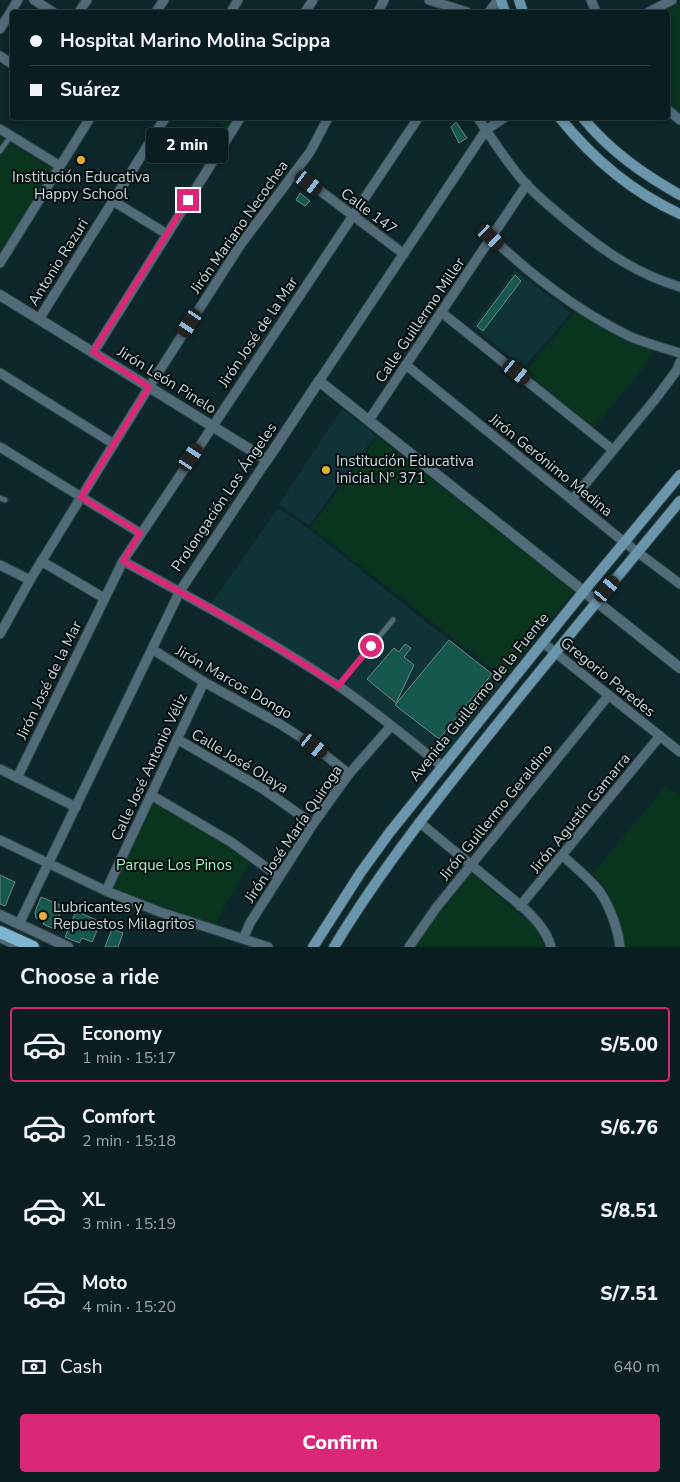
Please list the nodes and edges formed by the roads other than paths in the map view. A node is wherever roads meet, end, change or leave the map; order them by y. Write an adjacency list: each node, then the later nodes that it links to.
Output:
1 (34, 0): 5 (street)
2 (429, 0): 6 (street)
3 (500, 0): 7 (street)
4 (672, 0): 8 (street)
5 (50, 10)
6 (461, 10)
7 (491, 10)
8 (653, 10)
9 (10, 13): 10 (street)
10 (0, 29)
11 (670, 112): 21 (street)
12 (89, 120): 26 (street)
13 (164, 120): 30 (street, Antonio Razuri)
14 (239, 120): 33 (street)
15 (327, 120): 27 (street, Jirón Mariano Necochea)
16 (417, 120): 32 (street, Jirón José de la Mar)
17 (479, 120): 23 (street)
18 (501, 120): 23 (street, Prolongación Los Ángeles)
19 (562, 120): 31 (main road)
20 (585, 120): 29 (main road)
21 (680, 120)
22 (0, 129): 24 (street)
23 (486, 130): 28 (street); 35 (street, Prolongación Los Ángeles)
24 (10, 136): 25 (lane); 26 (street)
25 (0, 152)
26 (60, 166): 36 (street)
27 (294, 172): 32 (street, Calle 147); 47 (street, Jirón Mariano Necochea)
28 (527, 184): 34 (street, Calle Guillermo Miller); 37 (street)
29 (680, 195)
30 (113, 201): 33 (street); 40 (street, Antonio Razuri)
31 (680, 214)
32 (352, 216): 35 (street, Calle 147); 49 (street, Jirón José de la Mar)
33 (167, 234): 41 (street)
34 (491, 237): 39 (street, Calle Guillermo Miller); 42 (street)
35 (404, 254): 46 (street, Prolongación Los Ángeles)
36 (0, 262)
37 (680, 286)
38 (0, 295): 40 (street, Jirón León Pinelo)
39 (441, 312): 44 (street, Calle Guillermo Miller); 52 (street)
40 (39, 319): 41 (street, Jirón León Pinelo)
41 (93, 352): 47 (street, Jirón León Pinelo)
42 (680, 353)
43 (680, 362): 52 (street)
44 (406, 365): 48 (street, Calle Guillermo Miller); 56 (street, Jirón Gerónimo Medina)
45 (0, 373): 50 (street)
46 (319, 381): 48 (street); 53 (street, Prolongación Los Ángeles)
47 (149, 387): 49 (street, Jirón León Pinelo); 50 (street, Jirón Mariano Necochea)
48 (369, 420): 67 (street)
49 (212, 426): 53 (street, Jirón León Pinelo); 58 (street, Jirón José de la Mar)
50 (114, 444): 55 (street, Jirón Mariano Necochea)
51 (0, 447): 55 (street)
52 (613, 450): 56 (street)
53 (267, 460): 66 (street, Prolongación Los Ángeles)
54 (680, 476): 59 (main road, Avenida Guillermo de la Fuente)
55 (81, 497): 58 (street); 61 (street, Jirón Mariano Necochea)
56 (572, 500): 59 (street, Jirón Gerónimo Medina)
57 (680, 502): 60 (main road, Avenida Guillermo de la Fuente)
58 (140, 533): 62 (street, Jirón José de la Mar)
59 (624, 542): 60 (street, Jirón Gerónimo Medina); 67 (main road, Avenida Guillermo de la Fuente)
60 (637, 552): 65 (street, Jirón Gerónimo Medina); 69 (main road, Avenida Guillermo de la Fuente)
61 (42, 561): 64 (street, Jirón Mariano Necochea); 68 (street)
62 (123, 561): 66 (street); 68 (street, Jirón José de la Mar)
63 (0, 566): 64 (street)
64 (30, 580): 71 (street, Jirón Mariano Necochea)
65 (680, 584)
66 (180, 591): 73 (street, Prolongación Los Ángeles); 77 (street)
67 (584, 591): 69 (street); 72 (main road, Avenida Guillermo de la Fuente)
68 (104, 598): 86 (street, Jirón José de la Mar)
69 (597, 601): 74 (main road, Avenida Guillermo de la Fuente); 75 (street)
70 (393, 620): 77 (lane)
71 (0, 634)
72 (542, 642): 74 (street, Gregorio Paredes); 83 (main road, Avenida Guillermo de la Fuente)
73 (152, 649): 76 (street, Jirón Marcos Dongo); 88 (street, Prolongación Los Ángeles)
74 (555, 653): 78 (street, Gregorio Paredes); 89 (main road, Avenida Guillermo de la Fuente)
75 (680, 668)
76 (204, 682): 81 (street, Calle José Antonio Véliz); 85 (street, Jirón Marcos Dongo)
77 (338, 686): 79 (street)
78 (608, 696): 80 (street, Gregorio Paredes); 94 (street, Jirón Guillermo Geraldino)
79 (391, 726): 83 (street); 85 (street, Jirón José María Quiroga)
80 (660, 736): 82 (street, Gregorio Paredes); 92 (street, Jirón Agustín Gamarra)
81 (177, 739): 87 (street, Calle José Antonio Véliz); 90 (street, Calle José Olaya)
82 (680, 752)
83 (442, 766): 100 (main road, Avenida Guillermo de la Fuente)
84 (0, 769): 86 (street)
85 (350, 774): 90 (street, Jirón José María Quiroga)
86 (17, 778): 88 (street)
87 (151, 796): 95 (street); 96 (street, Calle José Antonio Véliz)
88 (76, 807): 93 (street, Prolongación Los Ángeles)
89 (419, 822): 94 (street); 102 (main road, Avenida Guillermo de la Fuente)
90 (313, 824): 95 (street, Jirón José María Quiroga)
91 (0, 840): 93 (street)
92 (563, 856): 97 (street, Jirón Agustín Gamarra); 113 (street)
93 (48, 863): 96 (street); 99 (street, Prolongación Los Ángeles)
94 (470, 864): 97 (street); 111 (street, Jirón Guillermo Geraldino)
95 (278, 876): 103 (street, Jirón José María Quiroga)
96 (106, 892): 103 (street)
97 (520, 906): 112 (street)
98 (0, 915): 99 (street)
99 (19, 924): 107 (street)
100 (326, 927): 102 (main road); 109 (main road, Avenida Guillermo de la Fuente)
101 (0, 932): 106 (main road)
102 (341, 935): 110 (main road, Avenida Guillermo de la Fuente)
103 (242, 939): 108 (street)
104 (0, 940): 105 (lane)
105 (15, 947)
106 (33, 947)
107 (68, 947)
108 (268, 947)
109 (314, 947)
110 (334, 947)
111 (410, 947)
112 (551, 947)
113 (620, 947)

